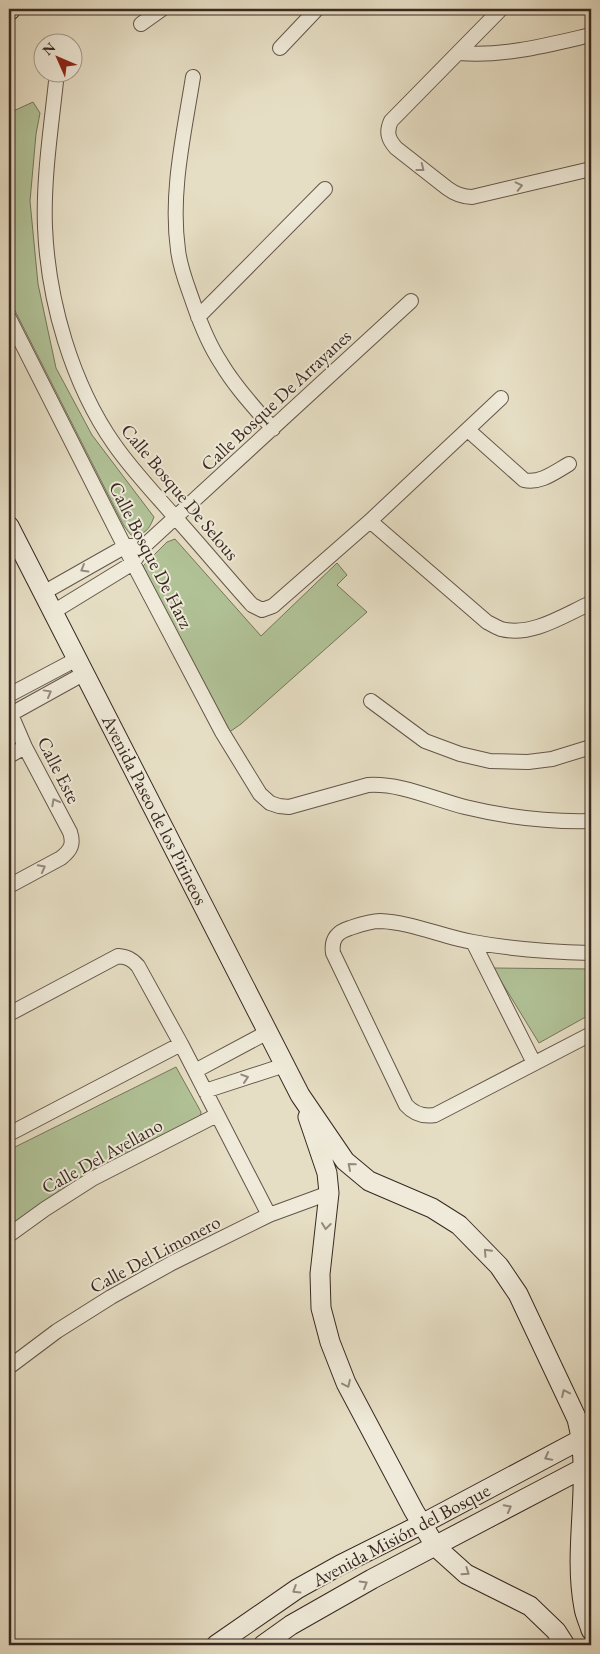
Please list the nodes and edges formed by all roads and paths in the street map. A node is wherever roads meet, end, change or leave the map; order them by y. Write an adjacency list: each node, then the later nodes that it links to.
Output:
1 (162, 9): 4 (street)
2 (317, 9): 6 (street)
3 (500, 9): 7 (street)
4 (141, 24)
5 (591, 35): 7 (street)
6 (280, 48)
7 (459, 53): 10 (street, one-way to 10)
8 (193, 77): 13 (street)
9 (56, 82): 19 (street, Calle Bosque De Selous)
10 (591, 170)
11 (325, 189): 13 (street)
12 (411, 301): 16 (street, Calle Bosque De Arrayanes)
13 (198, 317): 16 (street)
14 (9, 318): 22 (street, Calle Bosque De Harz)
15 (501, 398): 17 (street, Calle Bosque De Selous)
16 (273, 429): 19 (street, Calle Bosque De Arrayanes)
17 (468, 430): 18 (street); 20 (street, Calle Bosque De Selous)
18 (569, 464)
19 (176, 518): 20 (street, Calle Bosque De Selous); 23 (street, Calle Bosque De Arrayanes)
20 (370, 521): 26 (street)
21 (9, 526): 25 (street, Avenida Paseo de los Pirineos)
22 (126, 546): 23 (street); 24 (street, Calle Bosque De Harz); 25 (street, one-way to 25)
23 (143, 547): 24 (street, Calle Bosque De Arrayanes)
24 (133, 562): 27 (street, Calle Bosque De Arrayanes); 35 (street, Calle Bosque De Harz)
25 (43, 593): 27 (street, Avenida Paseo de los Pirineos)
26 (591, 603)
27 (52, 612): 28 (street, Avenida Paseo de los Pirineos)
28 (81, 666): 29 (street); 31 (street, one-way to 28); 40 (street, Avenida Paseo de los Pirineos)
29 (9, 695)
30 (371, 702): 33 (street)
31 (10, 712): 32 (street, Calle Este)
32 (25, 747): 34 (street); 36 (street, Calle Este, one-way to 32)
33 (591, 747)
34 (9, 756)
35 (591, 821)
36 (9, 886)
37 (473, 942): 38 (street); 43 (street); 43 (street)
38 (591, 953)
39 (9, 1014): 42 (street)
40 (268, 1032): 44 (street, Avenida Paseo de los Pirineos); 45 (street)
41 (591, 1034): 43 (street)
42 (182, 1044): 45 (street); 49 (street)
43 (534, 1063)
44 (284, 1065): 46 (street, one-way to 44); 47 (street, Avenida Paseo de los Pirineos)
45 (195, 1071): 46 (street)
46 (206, 1091): 48 (street)
47 (300, 1095): 50 (street); 54 (street, one-way to 47)
48 (217, 1115): 51 (street); 52 (street, Calle Del Avellano)
49 (9, 1134)
50 (329, 1193): 51 (street, Calle Del Limonero); 56 (street, one-way to 56)
51 (269, 1215): 53 (street, Calle Del Limonero)
52 (9, 1235)
53 (9, 1367)
54 (587, 1437): 55 (street); 56 (street, Avenida Misión del Bosque, one-way to 56)
55 (587, 1466): 57 (street, Avenida Misión del Bosque, one-way to 55); 58 (street)
56 (422, 1524): 57 (street); 59 (street, Avenida Misión del Bosque, one-way to 59)
57 (436, 1547): 60 (street, Avenida Misión del Bosque, one-way to 57); 61 (street, one-way to 61)
58 (591, 1630)
59 (216, 1645)
60 (263, 1645)
61 (565, 1645)

